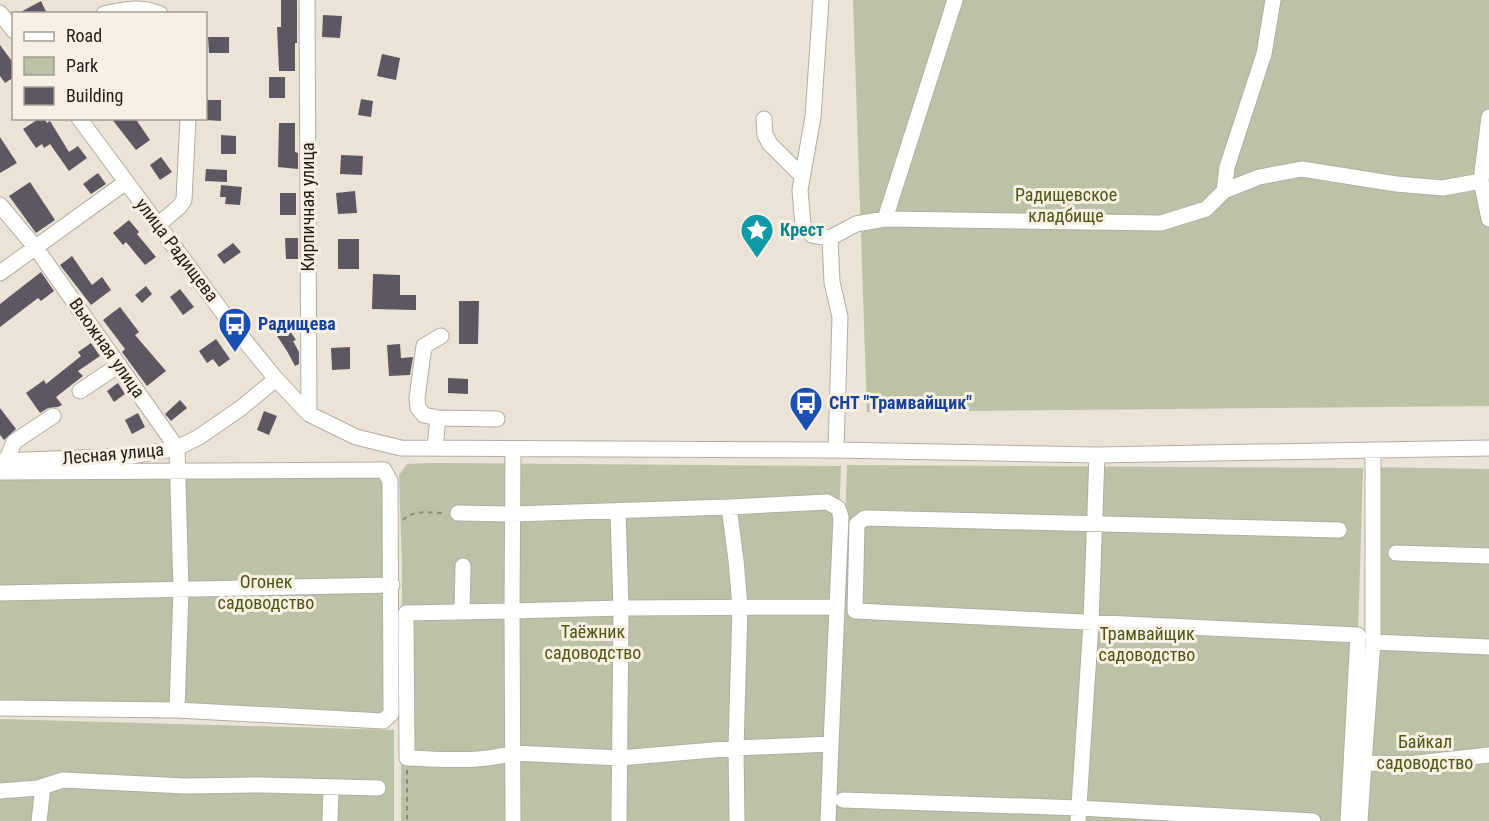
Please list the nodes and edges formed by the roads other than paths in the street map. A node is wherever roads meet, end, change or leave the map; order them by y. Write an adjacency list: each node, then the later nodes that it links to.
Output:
1 (307, 0): 28 (street, Кирпичная улица)
2 (821, 0): 13 (street)
3 (955, 0): 18 (street)
4 (1273, 0): 16 (street)
5 (112, 12): 6 (street)
6 (155, 12)
7 (0, 13): 8 (street)
8 (12, 28)
9 (1489, 117): 14 (street)
10 (764, 119): 13 (street)
11 (80, 120): 15 (street, улица Радищева)
12 (188, 120): 20 (street)
13 (802, 176): 21 (street)
14 (1481, 181): 16 (street); 19 (street)
15 (126, 182): 20 (street, улица Радищева); 22 (street)
16 (1224, 191): 18 (street)
17 (0, 205): 22 (street, Вьюжная улица)
18 (885, 219): 21 (street)
19 (1489, 219)
20 (158, 225): 26 (street, улица Радищева)
21 (830, 238): 36 (street)
22 (36, 248): 23 (street); 25 (street, Вьюжная улица)
23 (0, 273)
24 (441, 336): 30 (street)
25 (119, 365): 27 (street); 32 (street, Вьюжная улица)
26 (276, 380): 28 (street, улица Радищева); 32 (street, Лесная улица)
27 (80, 391)
28 (309, 414): 33 (street)
29 (52, 416): 39 (street)
30 (438, 418): 31 (street); 33 (street)
31 (497, 419)
32 (177, 448): 39 (street, Лесная улица); 40 (street)
33 (435, 448): 34 (street)
34 (513, 448): 36 (street); 44 (street)
35 (1489, 448): 37 (street)
36 (836, 450): 38 (street)
37 (1373, 450): 38 (street); 59 (street)
38 (1098, 455): 45 (street)
39 (2, 465): 40 (street)
40 (178, 470): 50 (street); 51 (street)
41 (729, 507): 42 (street); 53 (street); 55 (street)
42 (618, 511): 44 (street); 54 (street)
43 (458, 513): 44 (street)
44 (513, 514): 56 (street)
45 (1095, 525): 46 (street); 58 (street); 58 (street)
46 (1339, 530)
47 (1396, 553): 48 (street)
48 (1489, 556)
49 (463, 566): 57 (street)
50 (392, 585): 51 (street); 62 (street)
51 (181, 590): 52 (street); 62 (street)
52 (0, 594)
53 (740, 607): 54 (street); 55 (street); 64 (street)
54 (621, 608): 56 (street); 67 (street)
55 (837, 608): 63 (street)
56 (512, 611): 57 (street); 65 (street)
57 (462, 612): 65 (street)
58 (1090, 623): 74 (street); 82 (street)
59 (1373, 642): 60 (street); 68 (street)
60 (1489, 647)
61 (0, 708): 62 (street)
62 (177, 710)
63 (831, 744): 64 (street); 80 (street)
64 (736, 748): 67 (street); 79 (street)
65 (513, 753): 67 (street); 77 (street)
66 (1489, 755): 68 (street)
67 (620, 758): 78 (street)
68 (1364, 763): 83 (street)
69 (43, 786): 70 (street); 72 (street); 75 (street)
70 (331, 788): 71 (street); 76 (street)
71 (378, 788)
72 (0, 791)
73 (843, 800): 74 (street)
74 (1079, 814): 81 (street)
75 (39, 821)
76 (330, 821)
77 (513, 821)
78 (619, 821)
79 (737, 821)
80 (828, 821)
81 (1313, 821)
82 (1348, 821)
83 (1360, 821)

